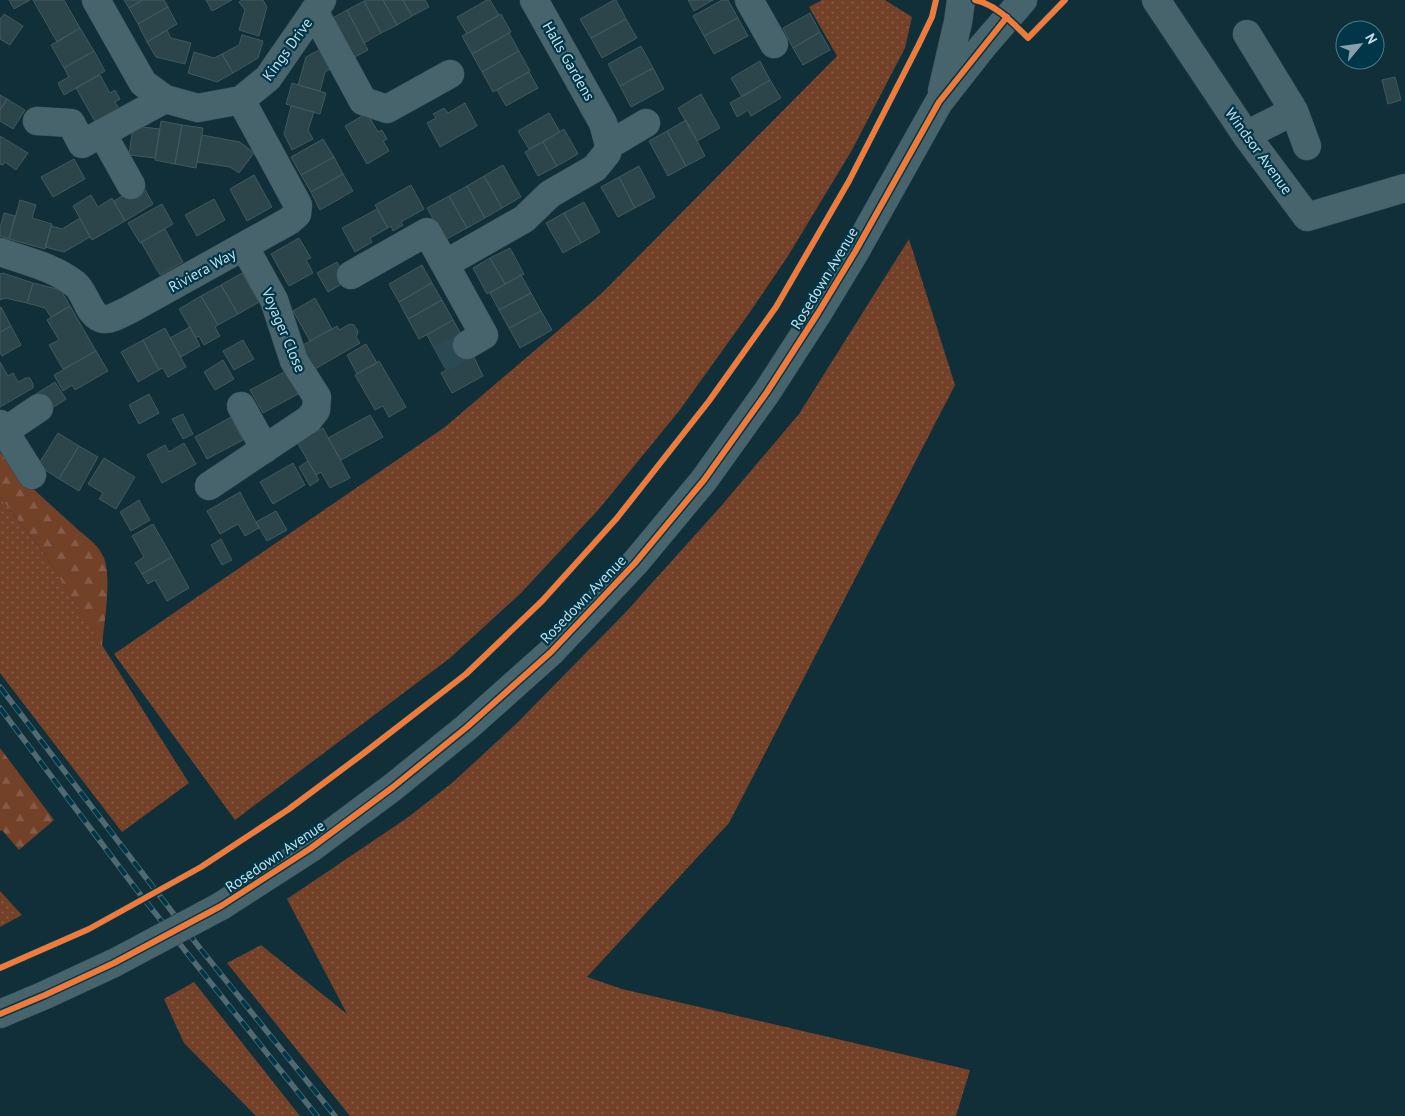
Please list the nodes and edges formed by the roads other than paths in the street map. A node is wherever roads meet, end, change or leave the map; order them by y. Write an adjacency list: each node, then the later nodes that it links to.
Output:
1 (96, 0): 11 (street, Kings Drive)
2 (534, 0): 18 (street, Halls Gardens)
3 (749, 0): 9 (street)
4 (960, 0): 13 (street, Rosedown Avenue)
5 (1023, 0): 13 (street, Rosedown Avenue)
6 (1156, 0): 19 (street, Windsor Avenue)
7 (318, 6): 10 (street); 12 (street, Kings Drive)
8 (1247, 34): 14 (street)
9 (774, 44)
10 (450, 74)
11 (165, 99): 12 (street, Kings Drive); 17 (street)
12 (241, 100): 23 (street, Riviera Way)
13 (938, 102): 34 (street, Rosedown Avenue, bridge)
14 (1294, 111): 19 (street); 20 (street)
15 (37, 121): 17 (street)
16 (646, 123): 18 (street)
17 (102, 133): 21 (street)
18 (606, 134): 25 (street)
19 (1246, 135): 22 (street, Windsor Avenue)
20 (1307, 146)
21 (131, 185)
22 (1405, 188)
23 (244, 246): 24 (street, Riviera Way); 31 (street, Voyager Close)
24 (0, 252)
25 (445, 264): 26 (street); 27 (street)
26 (351, 275)
27 (471, 332)
28 (241, 406): 31 (street)
29 (39, 408): 30 (street)
30 (3, 428): 32 (street)
31 (265, 449): 33 (street, Voyager Close)
32 (32, 475)
33 (208, 486)
34 (0, 1014)

